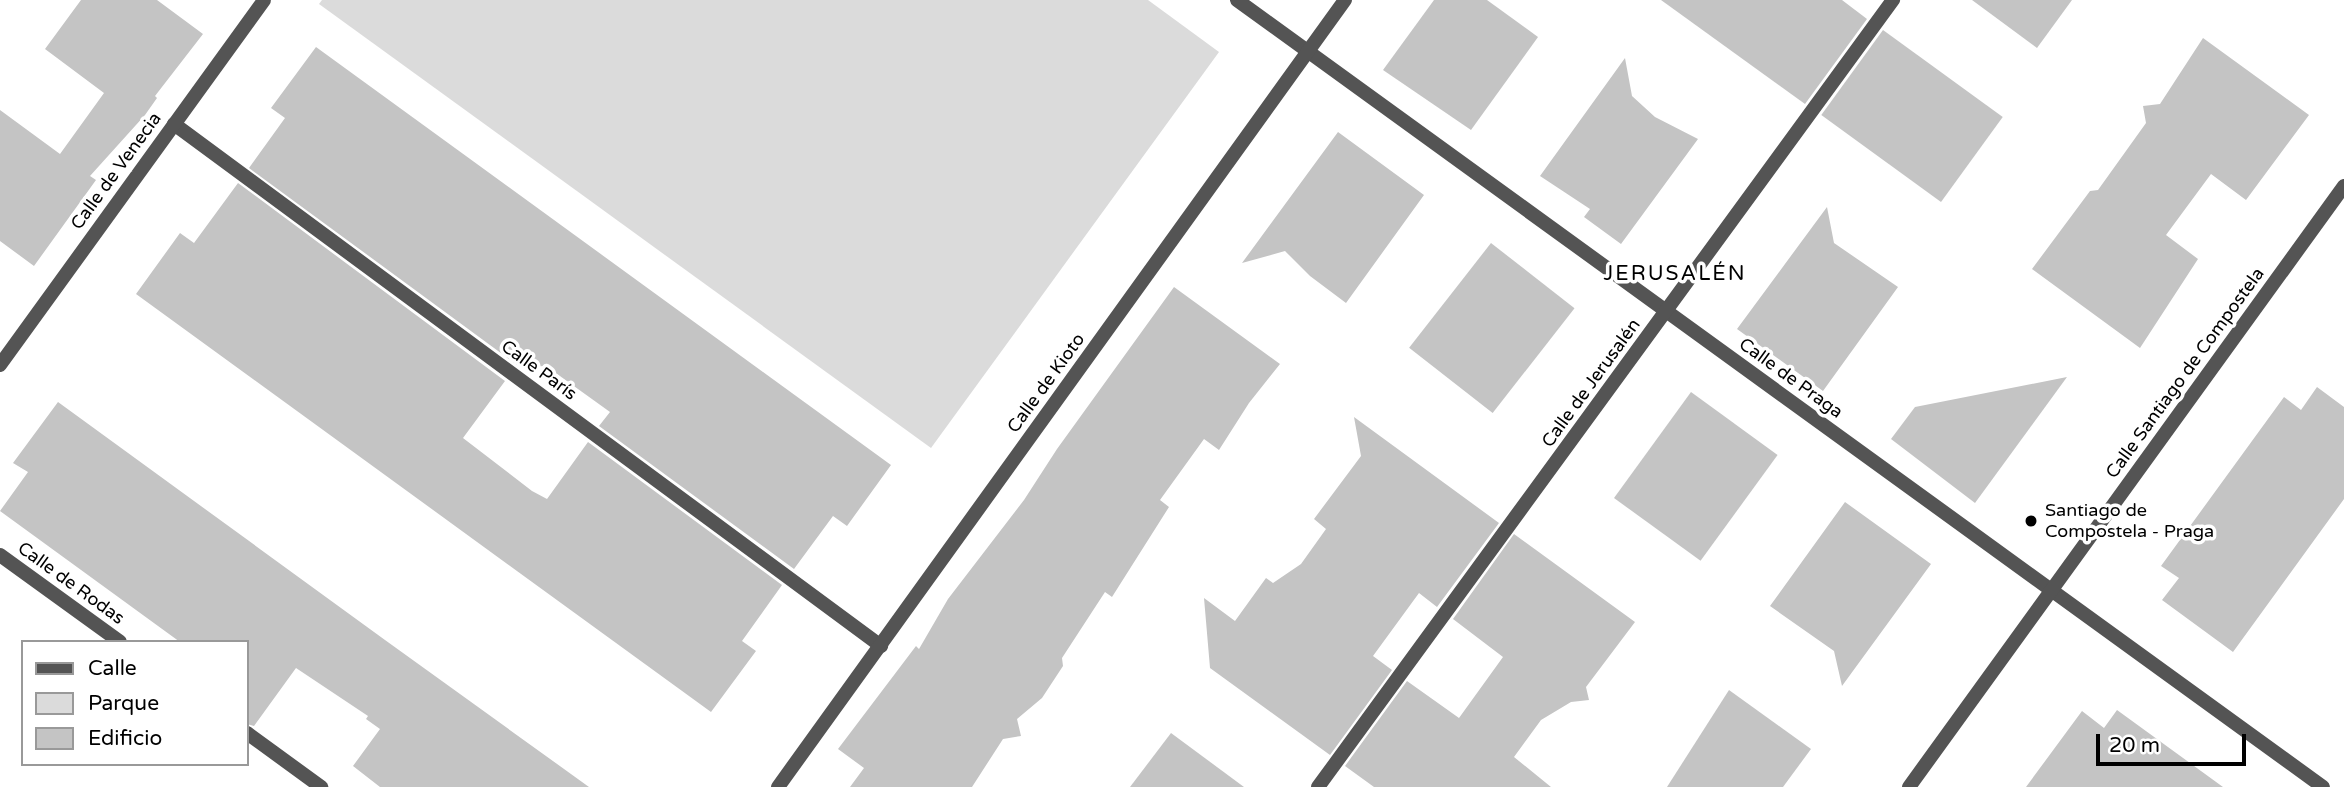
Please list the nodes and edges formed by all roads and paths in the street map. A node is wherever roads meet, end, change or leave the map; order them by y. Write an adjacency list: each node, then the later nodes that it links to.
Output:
1 (264, 0): 6 (street, Calle de Venecia)
2 (1237, 0): 5 (street, Calle de Praga)
3 (1345, 0): 5 (street, Calle de Kioto)
4 (1893, 0): 8 (street, Calle de Jerusalén)
5 (1306, 50): 8 (street, Calle de Praga); 13 (street, Calle de Kioto)
6 (174, 124): 9 (street, Calle de Venecia); 13 (street, Calle París)
7 (2344, 186): 11 (street, Calle Santiago de Compostela)
8 (1667, 312): 11 (street, Calle de Praga); 17 (street, Calle de Jerusalén)
9 (0, 365)
10 (0, 555): 12 (street, Calle de Rodas)
11 (2053, 592): 18 (street, Calle Santiago de Compostela); 19 (street, Calle de Praga)
12 (117, 640)
13 (881, 646): 16 (street, Calle de Kioto)
14 (248, 734): 15 (street)
15 (321, 787)
16 (778, 787)
17 (1318, 787)
18 (1909, 787)
19 (2323, 787)

